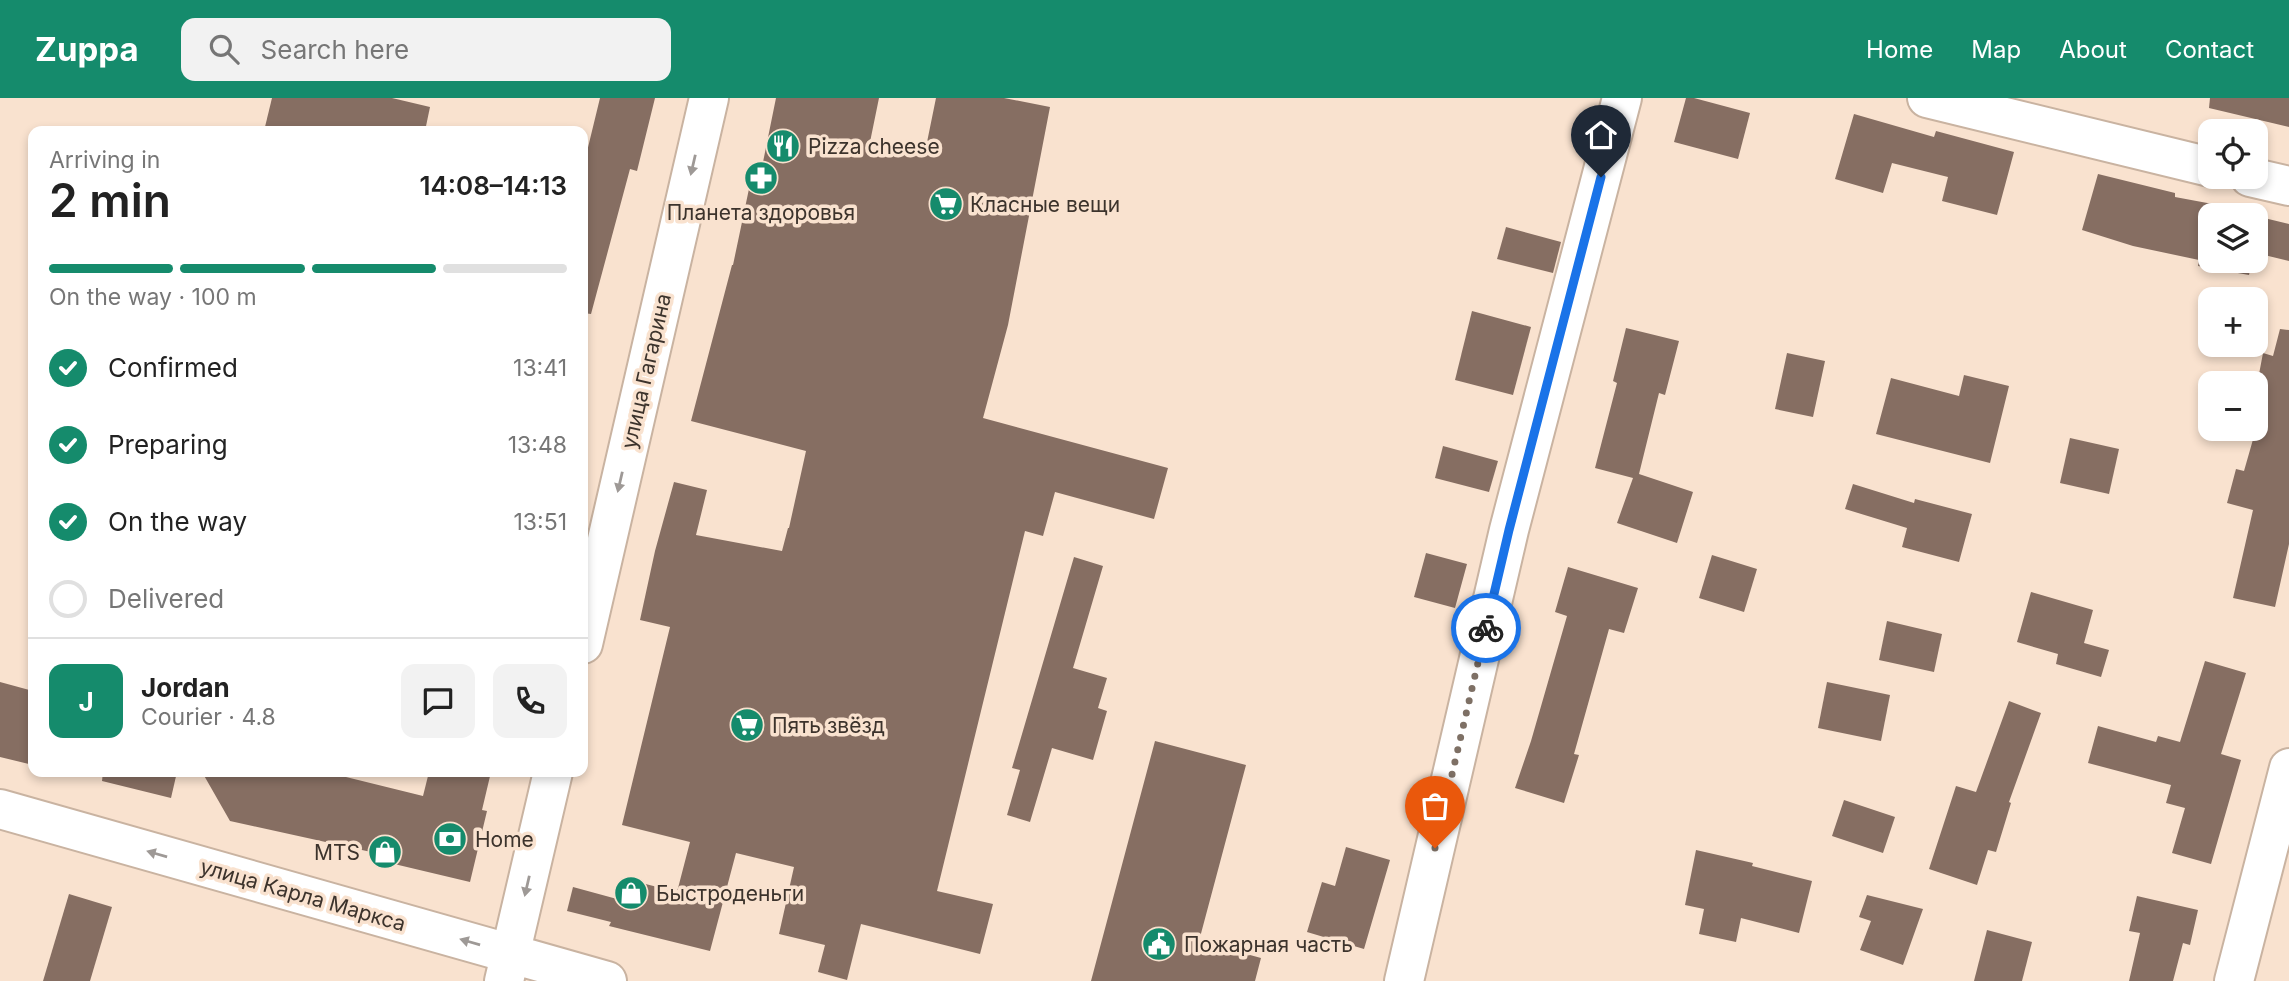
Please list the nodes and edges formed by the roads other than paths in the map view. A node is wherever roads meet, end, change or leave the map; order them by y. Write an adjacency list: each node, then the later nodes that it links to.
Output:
1 (709, 98): 7 (street, улица Гагарина, one-way to 7)
2 (1622, 98): 13 (street)
3 (1927, 98): 4 (street)
4 (2198, 164)
5 (2268, 181): 6 (street)
6 (2289, 186)
7 (588, 622)
8 (2289, 768): 14 (street)
9 (552, 777): 11 (street, one-way to 11)
10 (0, 809): 11 (street, улица Карла Маркса, one-way to 10)
11 (508, 967): 12 (street, улица Карла Маркса)
12 (607, 981)
13 (1404, 981)
14 (2234, 981)

